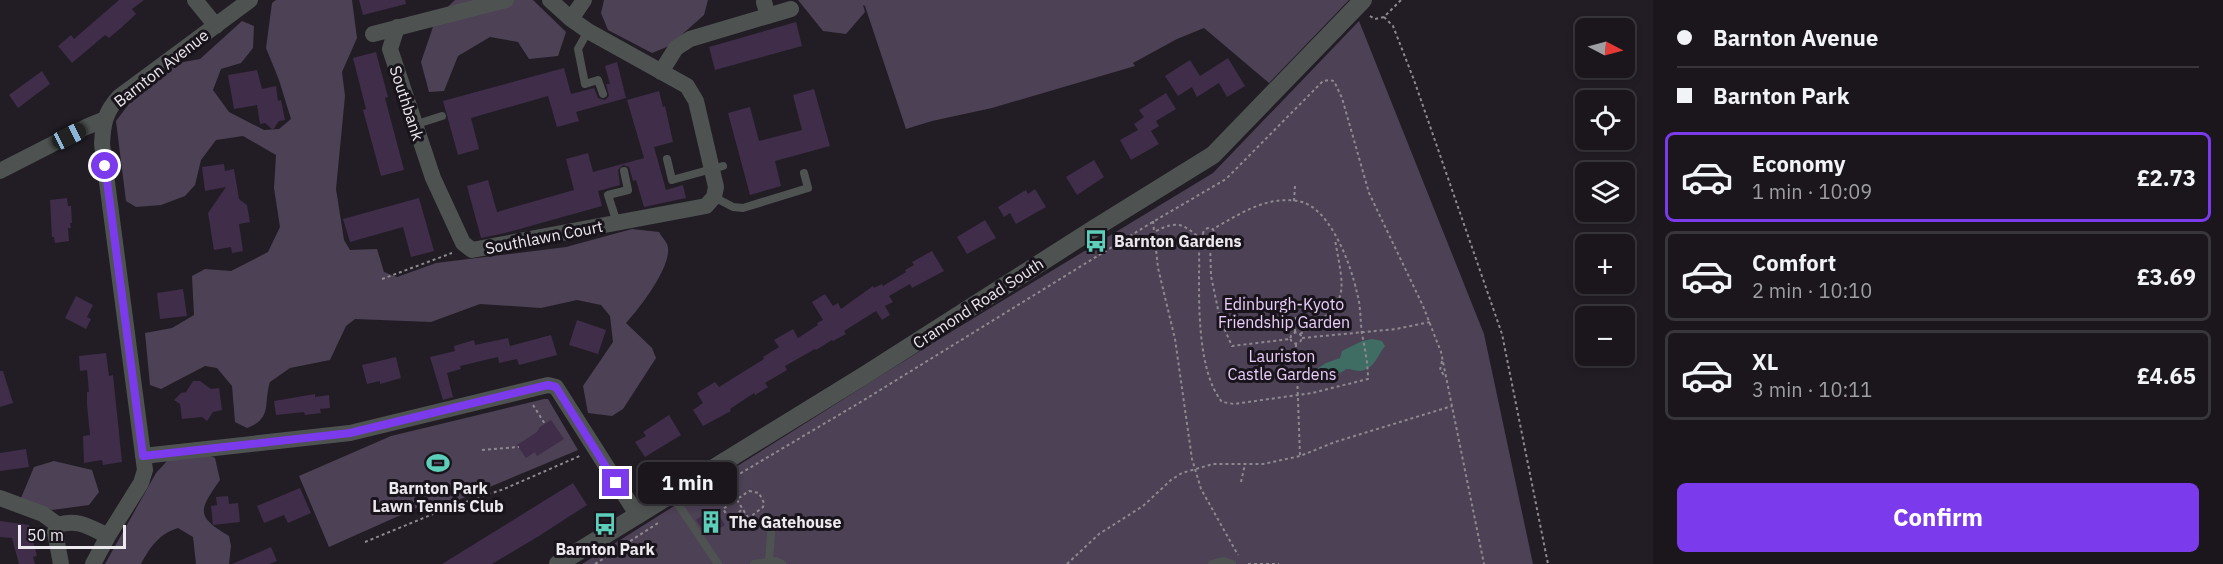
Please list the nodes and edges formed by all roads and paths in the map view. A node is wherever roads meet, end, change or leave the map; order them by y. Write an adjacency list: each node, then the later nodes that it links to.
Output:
1 (195, 0): 11 (street)
2 (250, 0): 11 (street, Barnton Avenue)
3 (506, 0): 12 (street)
4 (550, 0): 10 (street)
5 (584, 0): 10 (street)
6 (1401, 0): 9 (path)
7 (1360, 3): 9 (path); 59 (street, Cramond Road South)
8 (791, 9): 15 (street)
9 (1384, 17): 83 (path)
10 (571, 19): 13 (street)
11 (216, 26): 18 (street, Barnton Avenue)
12 (397, 27): 14 (street); 19 (street, Southbank)
13 (588, 31): 15 (street); 16 (lane)
14 (373, 34)
15 (661, 72): 21 (street)
16 (603, 94)
17 (442, 116): 19 (lane)
18 (103, 120): 22 (street); 52 (street, Barnton Avenue)
19 (414, 125): 35 (street, Southbank)
20 (667, 159): 21 (lane)
21 (718, 167): 26 (street)
22 (0, 171)
23 (624, 171): 29 (lane)
24 (804, 172): 26 (lane)
25 (1295, 186): 27 (path)
26 (714, 197): 29 (street, Southlawn Court)
27 (1294, 201): 30 (path); 32 (path)
28 (1153, 221): 31 (path); 38 (path); 59 (path)
29 (617, 223): 35 (street, Southlawn Court)
30 (1213, 229): 33 (path); 34 (path)
31 (1154, 231): 33 (path); 55 (path)
32 (1335, 236): 40 (path); 41 (path)
33 (1202, 237): 34 (path); 46 (path)
34 (1210, 241): 43 (path)
35 (468, 247): 36 (path)
36 (382, 279)
37 (1296, 316): 39 (path)
38 (1430, 322): 40 (path); 47 (path)
39 (1295, 332): 41 (path); 43 (path)
40 (1362, 332): 42 (path); 46 (path)
41 (1300, 334): 42 (path)
42 (1302, 338): 44 (path)
43 (1290, 339): 44 (path)
44 (1296, 344): 46 (path)
45 (524, 390): 48 (path); 50 (street); 52 (street)
46 (1296, 396): 53 (path)
47 (1452, 406): 53 (path); 82 (path)
48 (544, 424)
49 (519, 447): 51 (path)
50 (595, 449): 61 (street); 67 (path)
51 (482, 450)
52 (143, 456): 66 (street, Barnton Avenue)
53 (1300, 456): 54 (path)
54 (1245, 464): 55 (path); 56 (path)
55 (1195, 468): 68 (path); 77 (path)
56 (1241, 482)
57 (0, 498): 65 (street)
58 (737, 500): 60 (path); 62 (path); 63 (path)
59 (676, 502): 61 (street, Cramond Road South); 73 (path); 74 (lane)
60 (743, 509): 62 (path); 63 (path)
61 (638, 516): 72 (street, Cramond Road South)
62 (729, 519): 63 (path)
63 (750, 519)
64 (772, 522): 69 (lane)
65 (58, 525): 66 (street); 70 (street)
66 (108, 536): 71 (street, Barnton Avenue)
67 (365, 542)
68 (1239, 556)
69 (768, 561): 75 (lane); 76 (lane)
70 (62, 564)
71 (93, 564)
72 (558, 564)
73 (595, 564)
74 (718, 564)
75 (754, 564)
76 (782, 564)
77 (1067, 564)
78 (1212, 564): 79 (lane)
79 (1232, 564)
80 (1248, 564): 81 (path)
81 (1279, 564)
82 (1484, 564)
83 (1548, 564)

